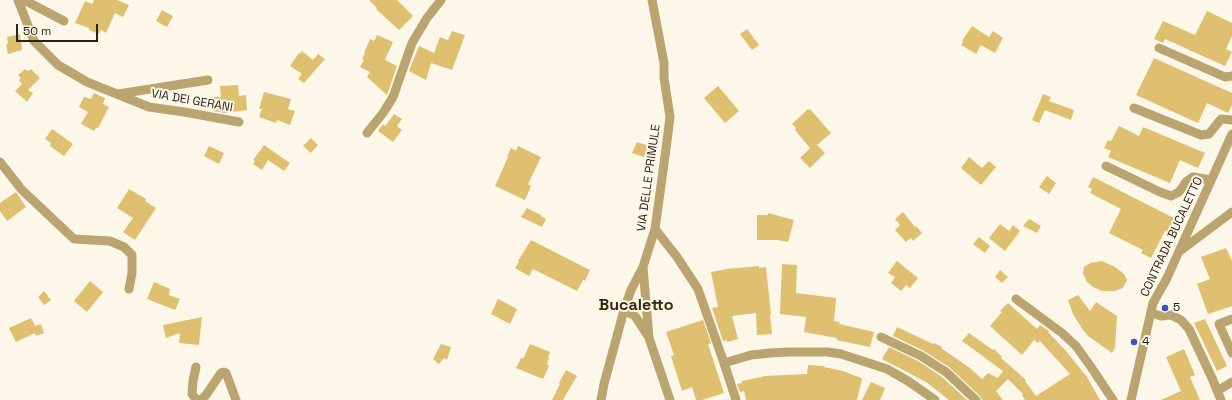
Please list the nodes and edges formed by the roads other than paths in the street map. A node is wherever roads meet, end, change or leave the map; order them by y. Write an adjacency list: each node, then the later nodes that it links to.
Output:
1 (18, 0): 9 (street, VIA DEI GERANI)
2 (24, 0): 5 (street)
3 (441, 0): 13 (street)
4 (652, 0): 19 (street, VIA DELLE PRIMULE)
5 (64, 21)
6 (1159, 48): 7 (street)
7 (1232, 76)
8 (208, 80): 9 (street, VIA DEI GERANI)
9 (118, 94): 12 (street, VIA DEI GERANI)
10 (1134, 108): 11 (street)
11 (1232, 120)
12 (239, 122)
13 (367, 133)
14 (1232, 134): 17 (street, CONTRADA BUCALETTO)
15 (0, 162): 22 (street)
16 (1106, 166): 17 (street)
17 (1211, 180): 20 (street, CONTRADA BUCALETTO)
18 (1232, 212): 20 (street)
19 (655, 229): 21 (street, VIA DELLE PRIMULE); 30 (street)
20 (1179, 252): 25 (street, CONTRADA BUCALETTO)
21 (644, 267): 24 (street, VIA DELLE PRIMULE); 28 (street)
22 (129, 289)
23 (1016, 299): 41 (street)
24 (624, 310): 28 (street); 36 (street, VIA DELLE PRIMULE)
25 (1151, 313): 33 (street); 42 (street, CONTRADA BUCALETTO)
26 (1232, 319): 29 (street)
27 (881, 337): 40 (street)
28 (649, 338): 37 (street)
29 (1232, 353)
30 (724, 363): 38 (street); 39 (street)
31 (196, 367): 34 (street)
32 (1232, 382): 33 (street)
33 (1217, 391): 43 (street)
34 (198, 400): 35 (street)
35 (236, 400)
36 (601, 400)
37 (670, 400)
38 (736, 400)
39 (935, 400)
40 (976, 400)
41 (1113, 400)
42 (1131, 400)
43 (1221, 400)

